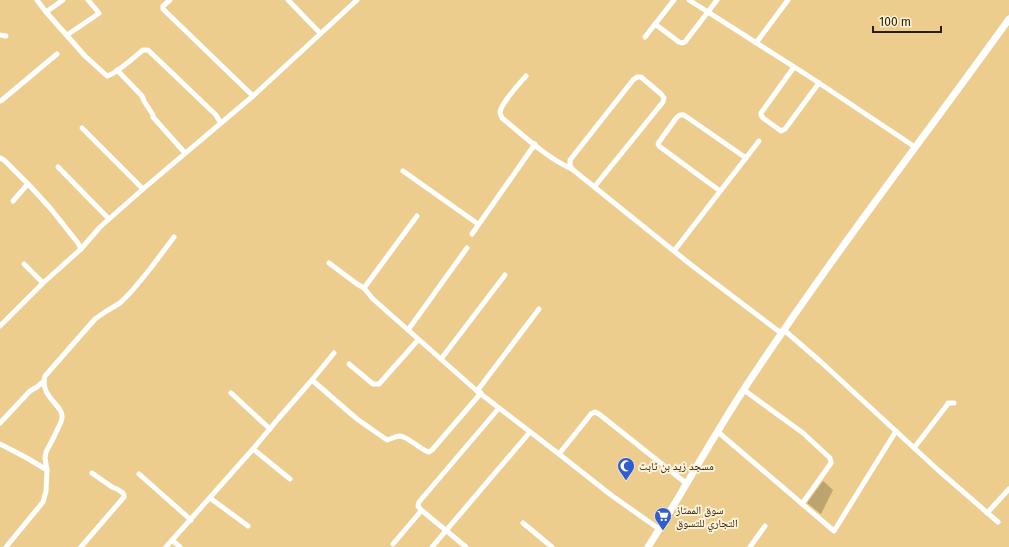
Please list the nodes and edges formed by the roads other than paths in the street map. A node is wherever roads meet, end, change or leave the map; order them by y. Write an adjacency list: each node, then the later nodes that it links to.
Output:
1 (37, 0): 11 (street)
2 (63, 0): 11 (street)
3 (88, 0): 17 (street)
4 (170, 0): 26 (street)
5 (288, 0): 15 (street)
6 (357, 0): 15 (street)
7 (674, 0): 14 (street)
8 (689, 0): 12 (street)
9 (717, 0): 12 (street)
10 (788, 0): 20 (street)
11 (46, 12): 17 (street)
12 (708, 13): 14 (street); 20 (street)
13 (1009, 19): 32 (main road)
14 (655, 24): 19 (street)
15 (320, 33): 26 (street)
16 (0, 35): 18 (street)
17 (67, 35): 23 (street)
18 (6, 36)
19 (645, 37)
20 (756, 43): 22 (street)
21 (57, 54): 27 (street)
22 (794, 67): 25 (street); 25 (street)
23 (117, 70): 28 (street); 33 (street)
24 (526, 76): 31 (street)
25 (819, 83): 32 (street)
26 (253, 96): 28 (street)
27 (0, 101)
28 (220, 122): 33 (street)
29 (82, 128): 41 (street)
30 (759, 141): 35 (street)
31 (535, 144): 37 (street); 46 (street)
32 (915, 147): 60 (main road)
33 (185, 153): 41 (street)
34 (0, 158): 39 (street)
35 (746, 158): 42 (street); 42 (street)
36 (58, 167): 45 (street)
37 (572, 168): 40 (street); 40 (street)
38 (403, 171): 46 (street)
39 (30, 186): 43 (street); 50 (street)
40 (595, 186): 51 (street)
41 (143, 189): 45 (street)
42 (720, 191): 51 (street)
43 (13, 200)
44 (417, 216): 56 (street)
45 (109, 219): 50 (street)
46 (478, 224): 47 (street)
47 (472, 234)
48 (174, 236): 66 (street)
49 (467, 248): 59 (street)
50 (81, 250): 55 (street)
51 (674, 251): 60 (street)
52 (328, 263): 56 (street)
53 (24, 264): 55 (street)
54 (505, 275): 63 (street)
55 (43, 284): 58 (street)
56 (364, 288): 59 (street)
57 (539, 309): 68 (street)
58 (0, 326)
59 (408, 330): 61 (street)
60 (782, 332): 67 (main road); 74 (street)
61 (418, 340): 63 (street); 64 (street)
62 (334, 353): 65 (street)
63 (441, 359): 68 (street)
64 (349, 364)
65 (312, 380): 68 (street); 73 (street)
66 (44, 381): 72 (street); 81 (street)
67 (744, 390): 76 (main road); 88 (street)
68 (479, 392): 71 (street)
69 (231, 393): 73 (street)
70 (954, 403): 78 (street)
71 (499, 408): 75 (street); 89 (street)
72 (0, 423)
73 (270, 429): 79 (street)
74 (896, 431): 78 (street); 88 (street)
75 (530, 432): 80 (street); 97 (street)
76 (718, 432): 85 (main road); 88 (street)
77 (0, 444): 81 (street)
78 (914, 448): 90 (street)
79 (254, 449): 84 (street); 87 (street)
80 (559, 454): 85 (street); 96 (street)
81 (47, 470): 101 (street)
82 (92, 473): 102 (street)
83 (139, 474): 91 (street)
84 (290, 479)
85 (686, 484): 96 (main road)
86 (1009, 489): 90 (street)
87 (210, 498): 91 (street); 94 (street)
88 (802, 504)
89 (421, 511): 97 (street); 99 (street)
90 (987, 514): 92 (street)
91 (191, 520): 98 (street)
92 (998, 522)
93 (523, 523): 107 (street)
94 (248, 526)
95 (765, 526): 108 (street)
96 (660, 529): 100 (main road)
97 (446, 530): 105 (street); 106 (street)
98 (172, 540): 103 (street); 104 (street)
99 (392, 544)
100 (651, 546)
101 (6, 547)
102 (82, 547)
103 (166, 547)
104 (180, 547)
105 (432, 547)
106 (466, 547)
107 (552, 547)
108 (750, 547)

